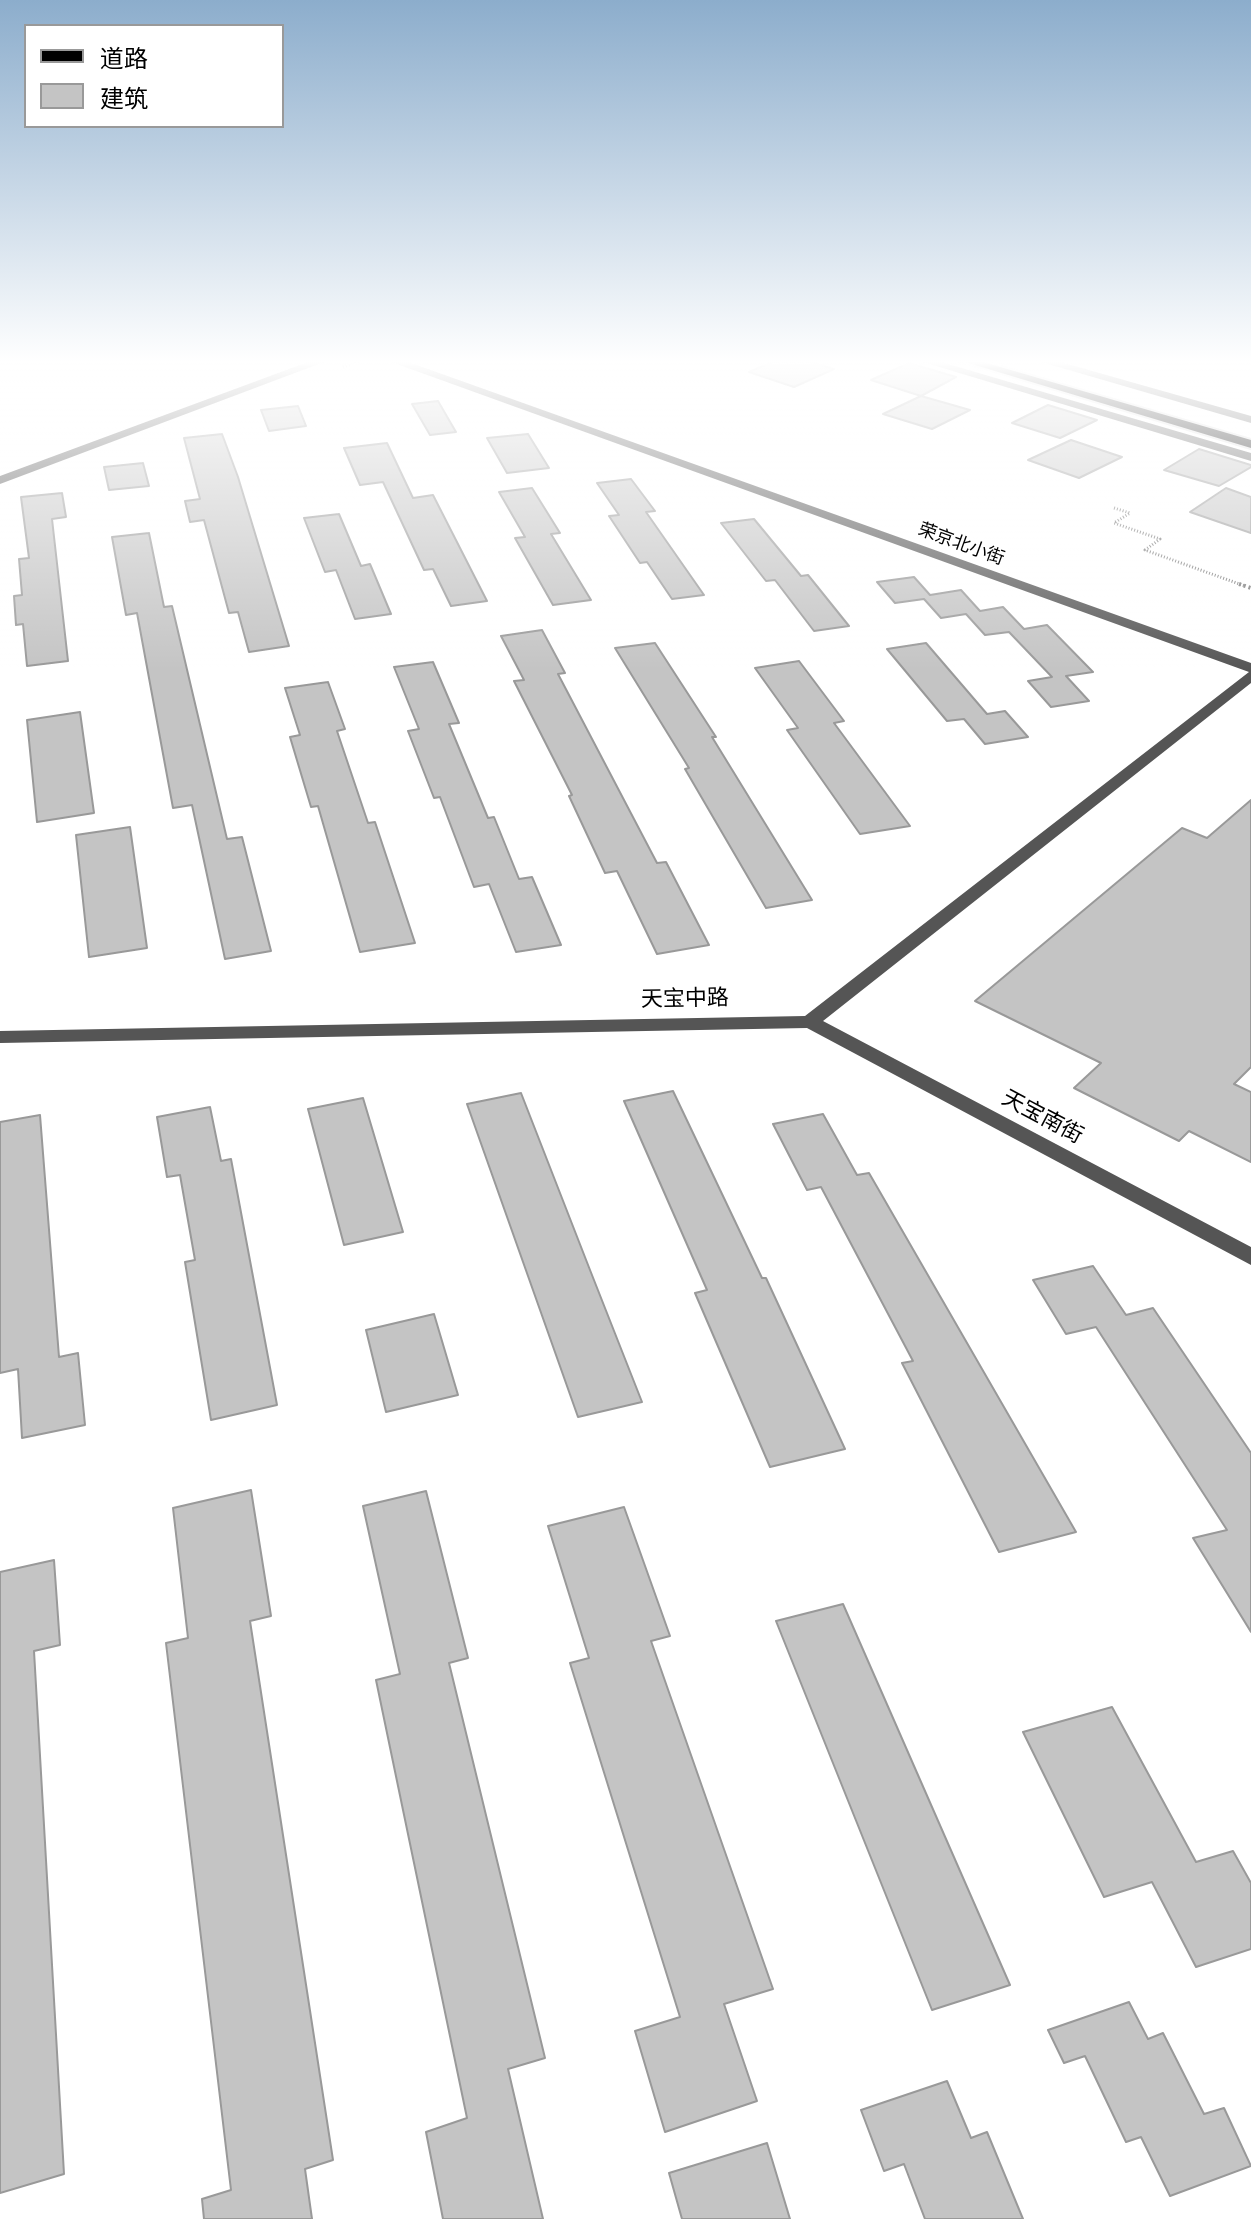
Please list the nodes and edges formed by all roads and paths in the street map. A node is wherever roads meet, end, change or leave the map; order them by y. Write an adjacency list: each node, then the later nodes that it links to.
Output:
1 (47, 463): 3 (street)
2 (677, 463): 6 (street, 荣京北小街)
3 (0, 480)
4 (1114, 508): 5 (path)
5 (1251, 588)
6 (1251, 668)
7 (1251, 676): 8 (street)
8 (810, 1022): 9 (street, 天宝中路); 10 (street, 天宝南街)
9 (0, 1037)
10 (1251, 1257)

